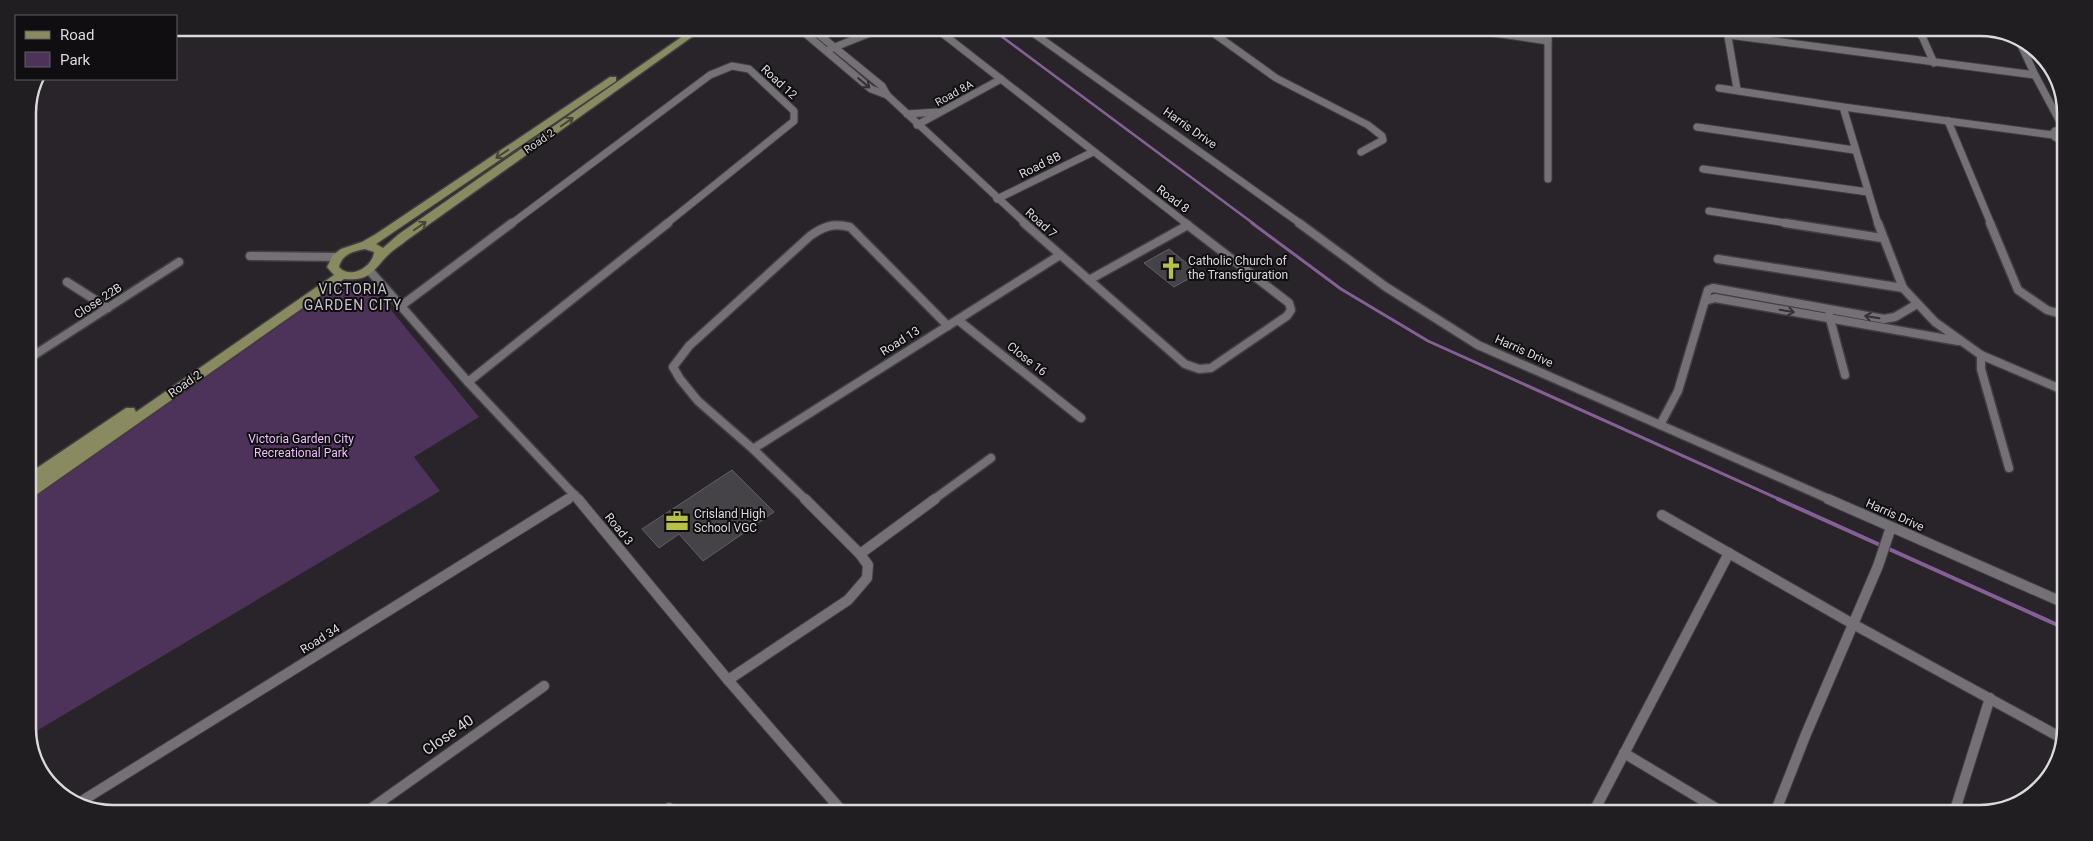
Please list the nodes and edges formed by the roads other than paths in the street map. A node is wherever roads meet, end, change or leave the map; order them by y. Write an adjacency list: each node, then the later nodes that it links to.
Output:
1 (678, 36): 46 (street, Road 2, one-way to 46)
2 (689, 36): 49 (street, Road 2, one-way to 2)
3 (808, 36): 17 (street, Road 7)
4 (820, 36): 15 (street, Road 7)
5 (863, 36): 15 (street)
6 (946, 36): 22 (street, Road 8)
7 (1037, 36): 78 (street, Harris Drive)
8 (1217, 36): 38 (street)
9 (1518, 36): 14 (street)
10 (1548, 36): 14 (street)
11 (1728, 36): 24 (street)
12 (1748, 36): 18 (street)
13 (1922, 36): 18 (street)
14 (1548, 40): 40 (street)
15 (834, 48): 17 (street); 19 (street, Road 7)
16 (2023, 50): 21 (street)
17 (825, 51): 20 (street, Road 7)
18 (1934, 63): 21 (street)
19 (852, 64): 20 (street); 25 (street, Road 7)
20 (844, 67): 25 (street, Road 7, one-way to 25)
21 (2035, 75): 29 (street)
22 (1001, 79): 27 (street, Road 8A); 37 (street, Road 8)
23 (1719, 88): 24 (street)
24 (1737, 89): 26 (street)
25 (886, 95): 28 (street, Road 7)
26 (1843, 107): 30 (street); 36 (street)
27 (941, 112): 28 (street); 31 (street, Road 8A)
28 (907, 114): 31 (street, Road 7)
29 (2057, 116)
30 (1948, 121): 34 (street); 65 (street)
31 (917, 125): 42 (street, Road 7)
32 (1696, 127): 36 (street)
33 (2057, 131): 34 (street)
34 (2053, 135): 35 (street)
35 (2057, 137)
36 (1854, 150): 41 (street)
37 (1093, 152): 42 (street, Road 8B); 44 (street, Road 8)
38 (1360, 152)
39 (1703, 168): 41 (street)
40 (1548, 179)
41 (1868, 192): 45 (street)
42 (997, 199): 47 (street, Road 7)
43 (1709, 211): 45 (street)
44 (1188, 225): 55 (street); 72 (street, Road 8)
45 (1882, 238): 57 (street)
46 (365, 245): 49 (street); 50 (street, Road 2)
47 (1060, 255): 55 (street, Road 7); 67 (street, Road 13)
48 (250, 256): 50 (street)
49 (381, 256): 53 (street, Road 2)
50 (337, 257): 54 (street)
51 (1718, 259): 57 (street)
52 (179, 262): 63 (street, Close 22B)
53 (369, 270): 54 (street); 62 (street, Road 3)
54 (338, 273): 77 (street, Road 2)
55 (1090, 280): 72 (street, Road 7)
56 (66, 282): 63 (street)
57 (1903, 288): 60 (street)
58 (1752, 296): 59 (street); 61 (street); 64 (street)
59 (1705, 301): 61 (street); 78 (street)
60 (1917, 304): 64 (street, one-way to 64); 69 (street)
61 (1754, 305): 66 (street, one-way to 66)
62 (401, 306): 74 (street, Road 3); 74 (street, Road 12)
63 (108, 308): 70 (street, Close 22B)
64 (1828, 309): 66 (street)
65 (2057, 313)
66 (1830, 319): 69 (street); 73 (street)
67 (958, 320): 68 (street, Road 13); 76 (street, Close 16)
68 (948, 326): 79 (street, Road 13); 79 (street)
69 (1959, 341): 71 (street)
70 (36, 354)
71 (1981, 356): 75 (street); 81 (street)
72 (1185, 364)
73 (1846, 375)
74 (468, 382): 84 (street, Road 3)
75 (2057, 388)
76 (1081, 418)
77 (123, 421): 82 (street, Road 2); 83 (street, Road 2)
78 (1660, 425): 86 (street, Harris Drive)
79 (753, 449): 87 (street)
80 (990, 458): 87 (street)
81 (2009, 468)
82 (36, 477)
83 (36, 487)
84 (575, 495): 91 (street, Road 3); 96 (street, Road 34)
85 (1662, 515): 88 (street)
86 (1891, 527): 89 (street, Harris Drive); 90 (street)
87 (860, 554): 91 (street)
88 (1729, 554): 90 (street); 95 (street)
89 (2057, 600)
90 (1853, 624): 93 (street); 101 (street)
91 (728, 680): 98 (street, Road 3)
92 (544, 686): 97 (street, Close 40)
93 (1990, 698): 94 (street); 102 (street)
94 (2056, 735)
95 (1624, 753): 99 (street); 100 (street)
96 (85, 800)
97 (376, 805)
98 (837, 805)
99 (1598, 805)
100 (1711, 805)
101 (1779, 805)
102 (1957, 805)

